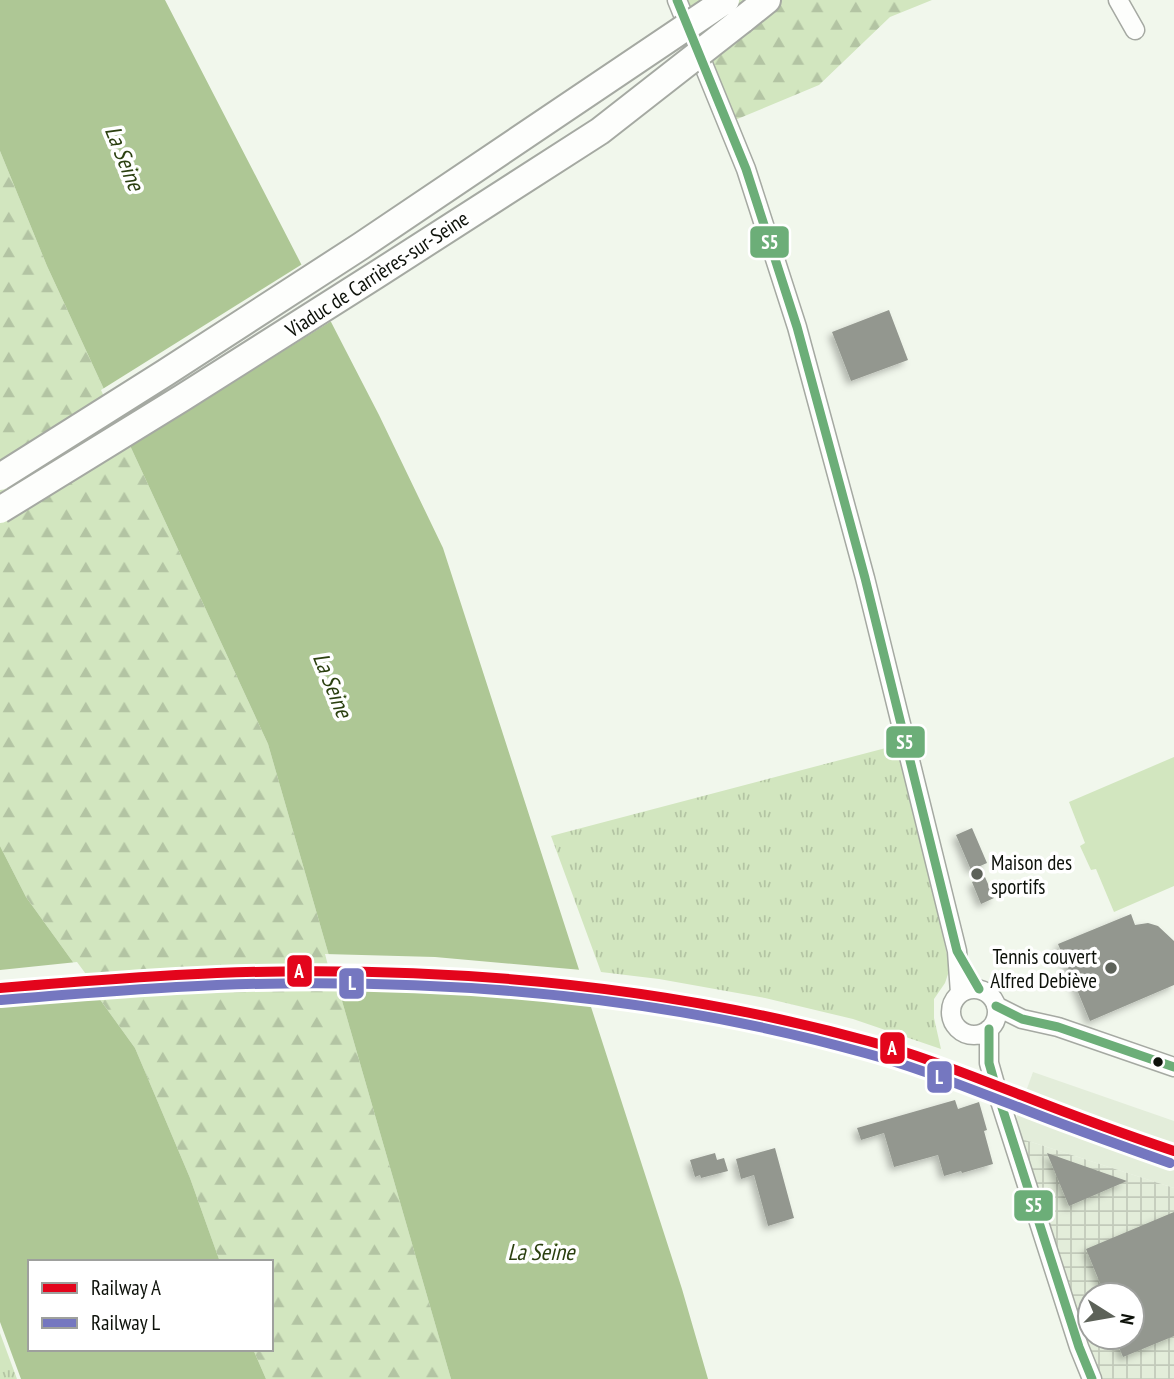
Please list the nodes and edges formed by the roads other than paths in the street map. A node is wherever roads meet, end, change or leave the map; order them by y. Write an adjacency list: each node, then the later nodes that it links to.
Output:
1 (677, 0): 8 (street)
2 (767, 0): 4 (highway)
3 (1118, 0): 5 (street)
4 (734, 10): 6 (highway, Viaduc de Carrières-sur-Seine, bridge); 7 (highway, Viaduc de Carrières-sur-Seine, bridge)
5 (1135, 30)
6 (0, 477)
7 (0, 510)
8 (957, 951): 9 (street); 10 (street)
9 (979, 989): 10 (street); 11 (street)
10 (960, 993): 12 (street)
11 (993, 1019): 12 (street); 13 (street); 14 (street)
12 (966, 1033): 13 (street)
13 (989, 1063): 15 (street)
14 (1174, 1067)
15 (1092, 1379)

